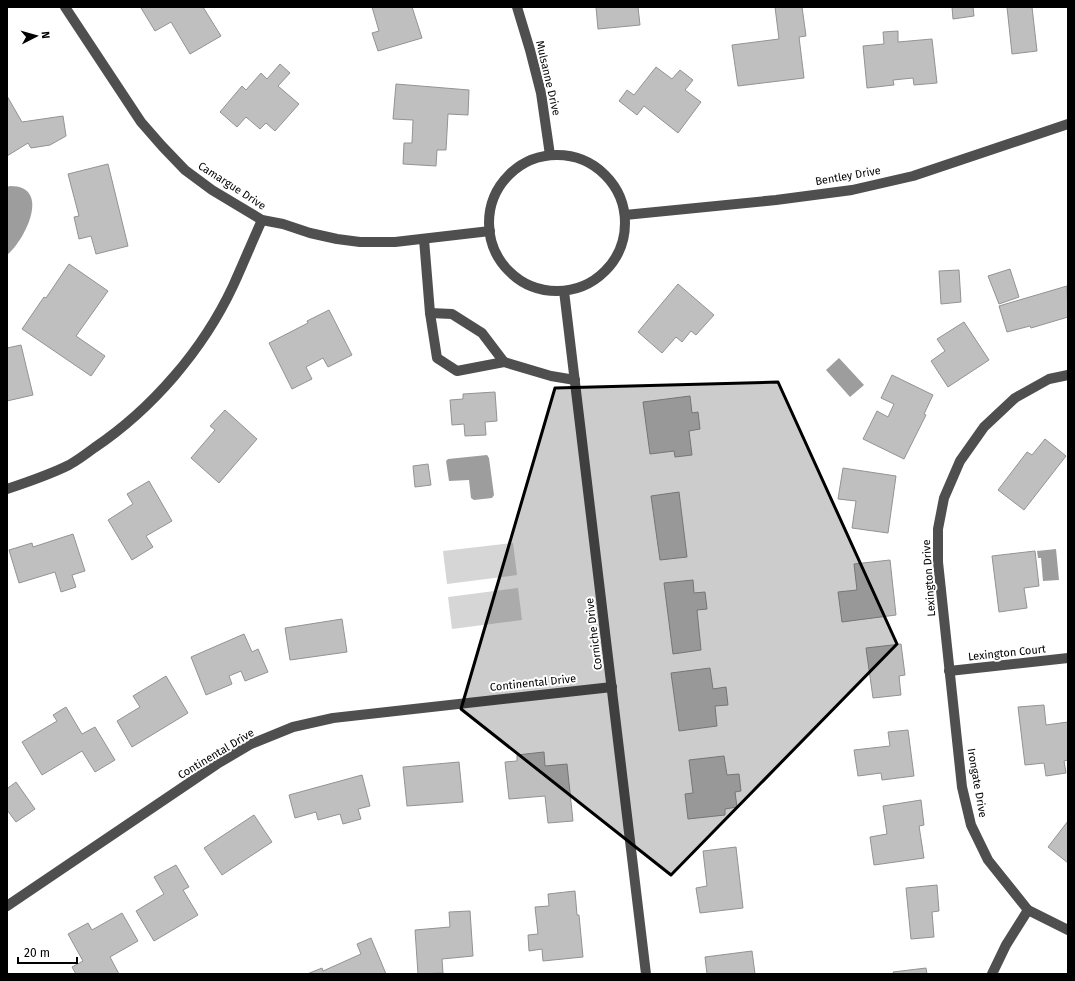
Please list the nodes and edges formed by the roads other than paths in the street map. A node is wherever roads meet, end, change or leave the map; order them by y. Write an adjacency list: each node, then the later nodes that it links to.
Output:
1 (65, 7): 6 (street, Camargue Drive)
2 (517, 7): 4 (street, Mulsanne Drive)
3 (1068, 124): 5 (street, Bentley Drive)
4 (550, 155): 5 (street); 7 (street)
5 (625, 215): 9 (street)
6 (262, 220): 8 (street, Camargue Drive); 14 (street)
7 (490, 231): 8 (street, Camargue Drive); 9 (street)
8 (424, 239): 10 (street)
9 (564, 291): 13 (street, Corniche Drive)
10 (430, 313): 11 (street); 11 (street)
11 (504, 362): 13 (street)
12 (1068, 375): 16 (street, Lexington Drive)
13 (575, 380): 17 (street, Corniche Drive)
14 (7, 489)
15 (1068, 658): 16 (street, Lexington Court)
16 (949, 671): 19 (street, Irongate Drive)
17 (612, 687): 18 (street, Continental Drive); 21 (street, Corniche Drive)
18 (7, 906)
19 (1028, 910): 20 (street, Irongate Drive); 22 (street)
20 (1068, 930)
21 (646, 974)
22 (992, 974)

